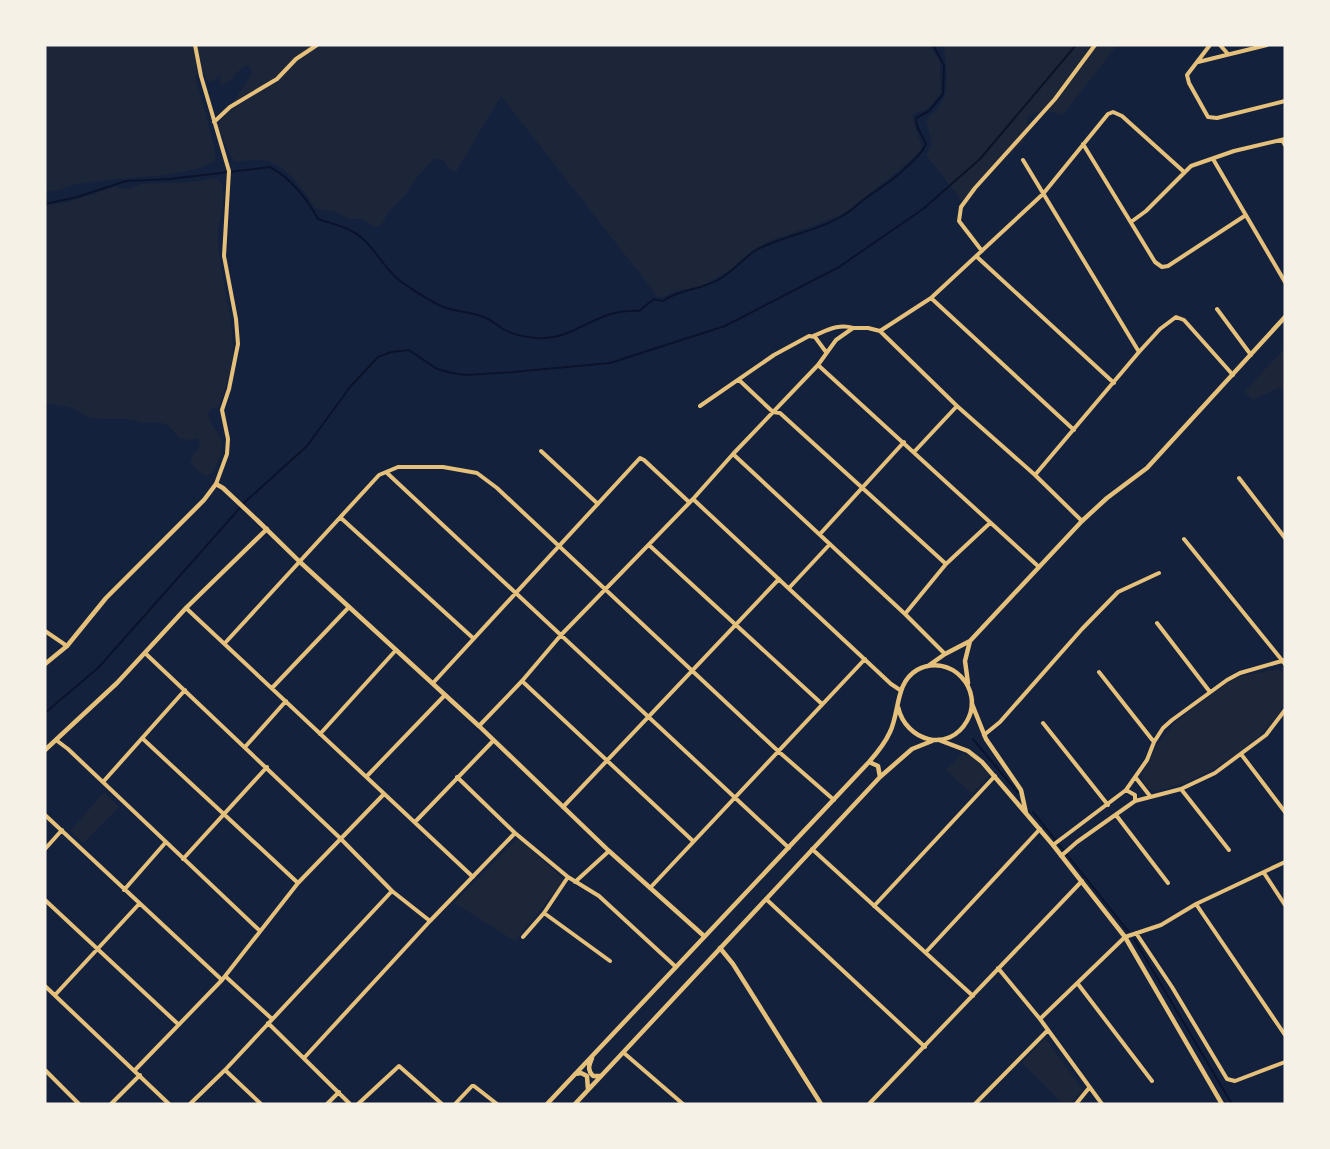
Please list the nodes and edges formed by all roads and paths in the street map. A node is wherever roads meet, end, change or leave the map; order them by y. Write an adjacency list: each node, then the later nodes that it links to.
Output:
1 (195, 45): 10 (street)
2 (316, 45): 10 (street)
3 (1095, 45): 20 (street)
4 (1210, 45): 8 (street)
5 (1220, 45): 7 (street)
6 (1267, 45): 7 (street)
7 (1228, 55): 8 (street)
8 (1197, 62): 9 (street)
9 (1285, 101)
10 (214, 122): 47 (street)
11 (1283, 140): 13 (street); 14 (street)
12 (1083, 144): 16 (street); 17 (street); 19 (street)
13 (1285, 145)
14 (1213, 159): 16 (street); 18 (street)
15 (1023, 160): 17 (street)
16 (1184, 171): 19 (street)
17 (1043, 194): 20 (street); 30 (street)
18 (1246, 215): 19 (street); 22 (street)
19 (1131, 222)
20 (982, 251): 21 (street)
21 (976, 256): 23 (street); 35 (street)
22 (1285, 282)
23 (932, 297): 27 (street); 39 (street)
24 (1216, 309): 31 (street)
25 (1285, 317): 31 (street)
26 (853, 328): 27 (street); 28 (street); 29 (street)
27 (880, 330): 37 (street)
28 (812, 336): 29 (street); 34 (street)
29 (826, 352): 32 (street)
30 (1139, 352): 33 (street); 35 (street)
31 (1251, 355): 33 (street)
32 (818, 365): 38 (street); 40 (street)
33 (1233, 375): 52 (street)
34 (739, 380): 36 (street); 38 (street)
35 (1114, 383): 39 (street)
36 (700, 406)
37 (957, 406): 42 (street); 45 (street)
38 (773, 412): 43 (street); 48 (street)
39 (1074, 430): 45 (street)
40 (904, 442): 42 (street); 48 (street)
41 (542, 451): 50 (street)
42 (914, 452): 53 (street)
43 (733, 454): 49 (street); 55 (street)
44 (386, 472): 51 (street); 60 (street); 68 (street)
45 (1035, 475): 52 (street)
46 (1239, 478): 56 (street)
47 (216, 484): 54 (street); 79 (street)
48 (862, 486): 55 (street); 62 (street)
49 (691, 501): 50 (street); 59 (street); 65 (street)
50 (598, 504): 60 (street)
51 (341, 518): 61 (street); 76 (street)
52 (1082, 521): 63 (street)
53 (990, 523): 62 (street); 63 (street)
54 (267, 529): 61 (street); 70 (street)
55 (820, 534): 58 (street)
56 (1285, 538)
57 (1184, 539): 84 (street)
58 (830, 544): 66 (street); 71 (street)
59 (649, 545): 67 (street); 73 (street)
60 (559, 547): 67 (street); 68 (street)
61 (300, 562): 69 (street); 78 (street)
62 (946, 564): 71 (street)
63 (1040, 568): 77 (street)
64 (1159, 573): 106 (street)
65 (778, 579): 66 (street); 73 (street)
66 (789, 588): 83 (street)
67 (605, 590): 75 (street); 87 (street)
68 (516, 594): 75 (street); 76 (street)
69 (349, 607): 80 (street); 91 (street)
70 (186, 608): 78 (street); 81 (street)
71 (905, 614): 82 (street)
72 (1157, 623): 95 (street)
73 (735, 625): 87 (street); 98 (street)
74 (45, 632): 79 (street)
75 (561, 635): 89 (street); 102 (street)
76 (473, 638): 90 (street)
77 (970, 641): 82 (street); 92 (street)
78 (225, 643): 91 (street)
79 (67, 646): 85 (street)
80 (396, 650): 90 (street); 105 (street)
81 (145, 653): 93 (street); 108 (street)
82 (945, 654): 86 (street)
83 (865, 659): 94 (street); 98 (street)
84 (1284, 661): 95 (street)
85 (45, 664)
86 (925, 667): 92 (street); 94 (street)
87 (692, 670): 102 (street); 114 (street)
88 (1099, 672): 111 (street)
89 (522, 681): 104 (street); 116 (street)
90 (433, 682): 96 (street)
91 (272, 688): 97 (street)
92 (969, 689): 99 (street)
93 (185, 690): 107 (street); 112 (street)
94 (900, 690): 100 (street)
95 (1210, 692): 111 (street)
96 (445, 695): 104 (street); 119 (street)
97 (286, 701): 105 (street); 112 (street)
98 (822, 704): 114 (street)
99 (972, 704): 106 (street); 109 (street)
100 (898, 707): 109 (street); 117 (street)
101 (1285, 710): 115 (street)
102 (649, 715): 116 (street); 129 (street)
103 (1043, 723): 132 (street)
104 (479, 726): 110 (street)
105 (320, 734): 119 (street)
106 (984, 735): 135 (street)
107 (142, 738): 124 (street); 136 (street)
108 (56, 740): 113 (street); 124 (street)
109 (937, 740): 120 (street); 122 (street)
110 (494, 741): 121 (street); 133 (street)
111 (1154, 742): 123 (street)
112 (245, 747): 118 (street)
113 (45, 750)
114 (778, 751): 129 (street); 130 (street)
115 (1241, 754): 125 (street); 134 (street)
116 (606, 761): 133 (street); 145 (street)
117 (869, 762): 122 (street); 130 (street)
118 (267, 768): 136 (street); 143 (street)
119 (367, 776): 127 (street)
120 (995, 776): 135 (street); 170 (street)
121 (457, 777): 139 (street); 142 (street)
122 (880, 777): 149 (street)
123 (1136, 778): 126 (street); 128 (street)
124 (103, 782): 144 (street)
125 (1181, 789): 128 (street); 150 (street)
126 (1126, 790): 131 (street); 132 (street)
127 (384, 794): 139 (street); 143 (street)
128 (1150, 796): 131 (street)
129 (735, 797): 145 (street); 147 (street)
130 (834, 800): 147 (street)
131 (1135, 801): 138 (street)
132 (1108, 805): 146 (street)
133 (563, 807): 151 (street)
134 (1285, 812)
135 (1026, 813): 140 (street)
136 (225, 814): 153 (street); 160 (street)
137 (45, 815): 141 (street)
138 (1116, 815): 152 (street); 161 (street)
139 (415, 822): 156 (street)
140 (1040, 829): 146 (street); 180 (street)
141 (62, 830): 148 (street); 163 (street)
142 (515, 833): 156 (street); 157 (street)
143 (340, 838): 160 (street); 164 (street)
144 (165, 842): 153 (street); 163 (street)
145 (693, 842): 162 (street)
146 (1057, 843): 152 (street)
147 (789, 848): 175 (street)
148 (45, 849)
149 (812, 849): 165 (street); 170 (street)
150 (1229, 850)
151 (609, 851): 159 (street); 162 (street)
152 (1064, 852): 158 (street)
153 (183, 859): 173 (street)
154 (1285, 862): 155 (street)
155 (1264, 873): 168 (street); 169 (street)
156 (473, 877): 172 (street)
157 (568, 877): 159 (street); 171 (street)
158 (1082, 881): 177 (street); 183 (street)
159 (575, 882): 182 (street)
160 (298, 883): 173 (street)
161 (1168, 883)
162 (650, 888): 175 (street)
163 (124, 890): 167 (street)
164 (392, 891): 172 (street); 190 (street)
165 (766, 899): 178 (street); 194 (street)
166 (45, 900): 179 (street)
167 (139, 904): 179 (street); 184 (street)
168 (1196, 904): 174 (street); 193 (street)
169 (1285, 905)
170 (874, 906): 180 (street)
171 (543, 913): 176 (street); 181 (street)
172 (430, 921): 197 (street)
173 (260, 931): 184 (street)
174 (1136, 933): 177 (street); 198 (street)
175 (704, 936): 182 (street)
176 (523, 937)
177 (1125, 937): 185 (street); 228 (street)
178 (720, 948): 195 (street); 223 (street)
179 (97, 949): 187 (street); 191 (street)
180 (926, 952): 188 (street)
181 (610, 961)
182 (676, 968): 196 (street)
183 (998, 968): 188 (street); 189 (street)
184 (223, 978): 190 (street); 191 (street)
185 (1078, 984): 189 (street); 205 (street)
186 (46, 989): 187 (street)
187 (55, 995): 200 (street)
188 (973, 996): 194 (street)
189 (1040, 1019): 192 (street)
190 (270, 1021): 197 (street); 201 (street)
191 (178, 1024): 200 (street)
192 (1048, 1030): 206 (street); 225 (street)
193 (1285, 1035)
194 (925, 1047): 224 (street)
195 (624, 1053): 204 (street); 222 (street)
196 (593, 1056): 203 (street); 204 (street)
197 (304, 1058): 208 (street)
198 (1285, 1062)
199 (45, 1070): 209 (street)
200 (135, 1070): 202 (street)
201 (225, 1070): 212 (street); 213 (street)
202 (140, 1075): 210 (street); 211 (street)
203 (575, 1075): 207 (street); 220 (street)
204 (604, 1075): 207 (street)
205 (1152, 1081)
206 (1089, 1088): 226 (street); 227 (street)
207 (588, 1090): 221 (street)
208 (339, 1092): 214 (street); 215 (street)
209 (80, 1104)
210 (111, 1104)
211 (169, 1104)
212 (190, 1104)
213 (261, 1104)
214 (327, 1104)
215 (350, 1104)
216 (358, 1104): 217 (street)
217 (442, 1104)
218 (455, 1104): 219 (street)
219 (497, 1104)
220 (547, 1104)
221 (575, 1104)
222 (683, 1104)
223 (821, 1104)
224 (869, 1104)
225 (975, 1104)
226 (1076, 1104)
227 (1102, 1104)
228 (1221, 1104)

